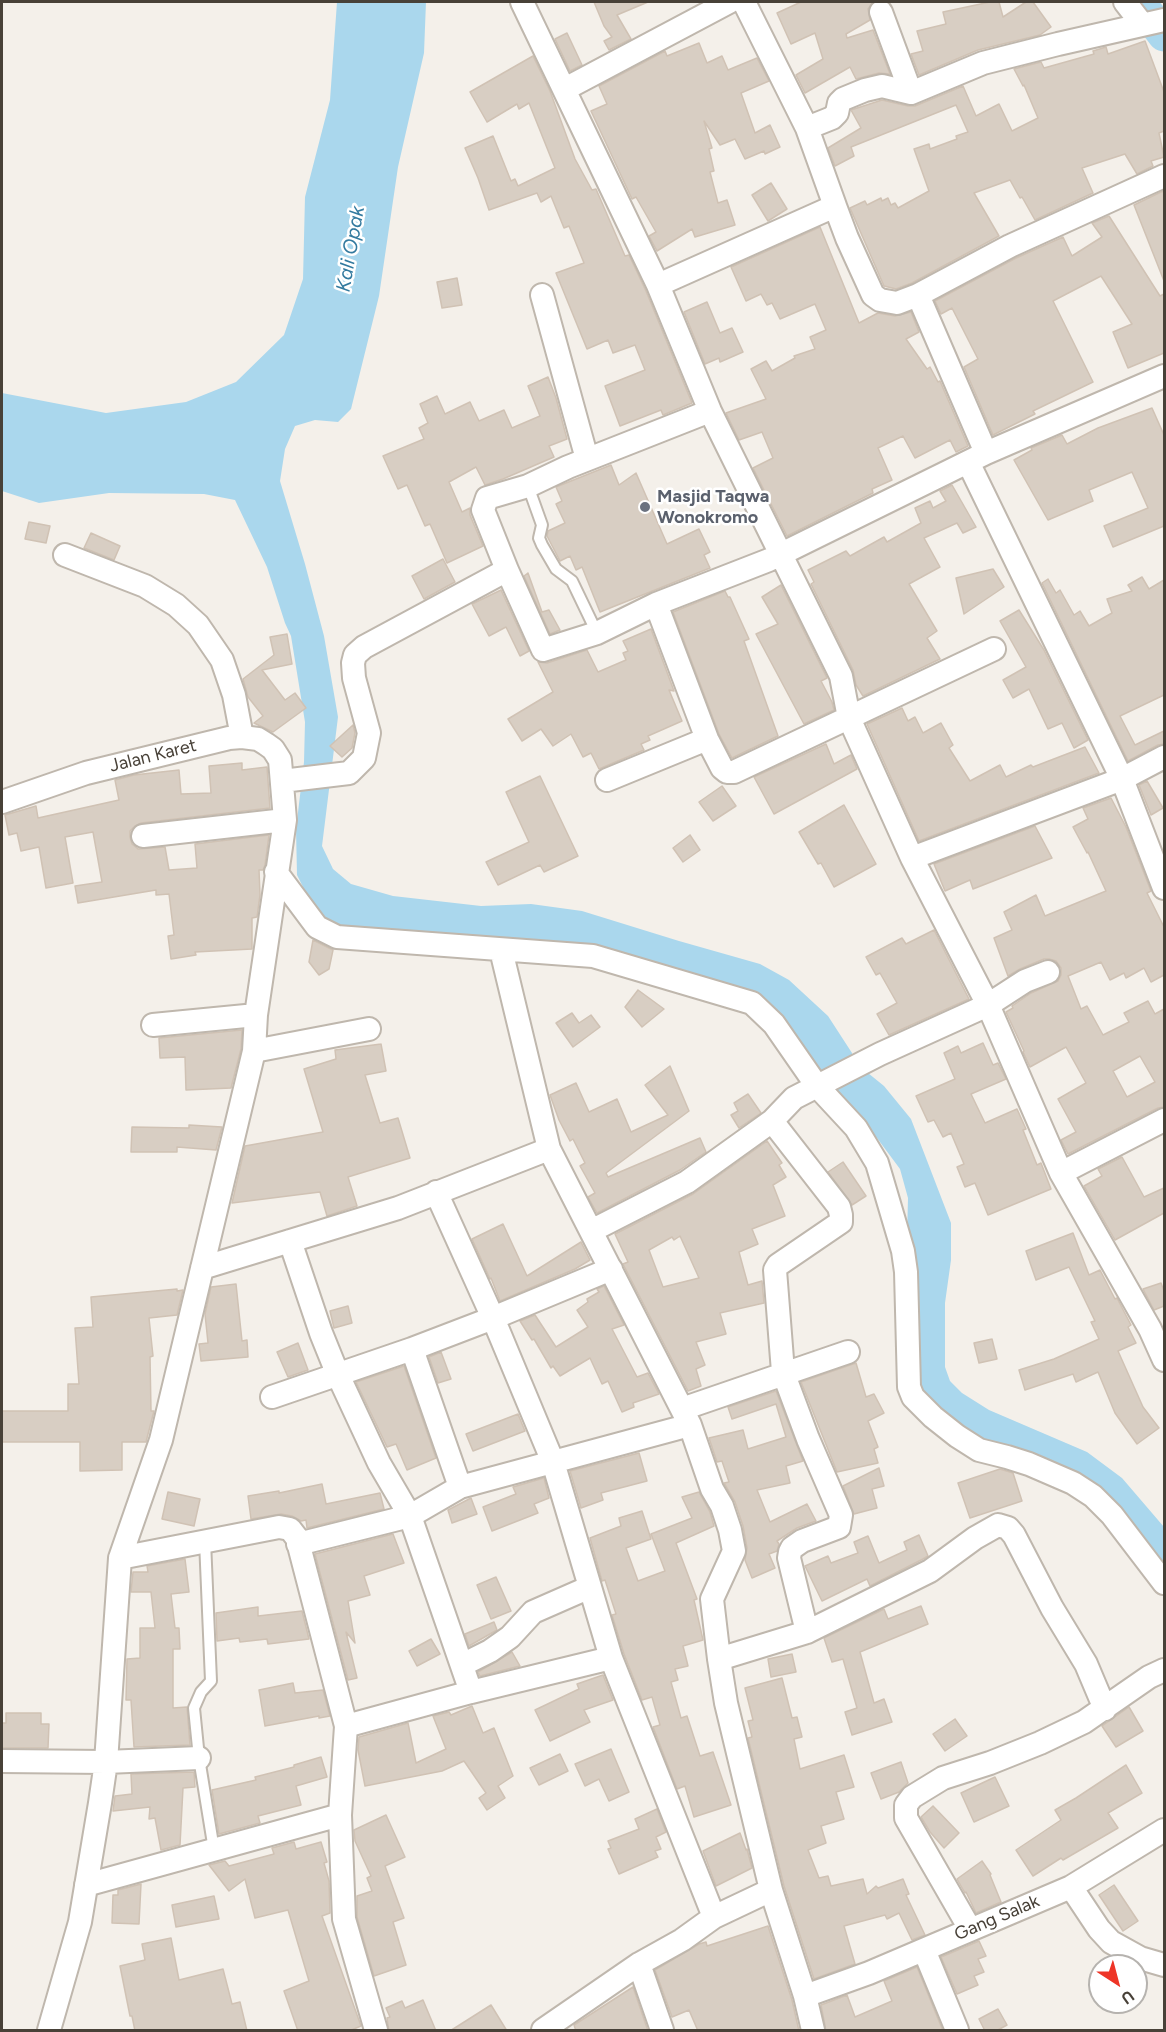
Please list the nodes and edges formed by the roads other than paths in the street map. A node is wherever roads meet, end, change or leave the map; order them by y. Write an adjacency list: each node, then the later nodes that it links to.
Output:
1 (522, 2): 7 (street)
2 (729, 2): 7 (street)
3 (744, 2): 9 (street)
4 (1125, 2): 6 (street)
5 (881, 12): 8 (street)
6 (1153, 22): 8 (street)
7 (565, 89): 12 (street)
8 (911, 93): 9 (street)
9 (807, 128): 11 (street)
10 (1164, 176): 14 (street)
11 (835, 206): 12 (street); 14 (street)
12 (658, 285): 16 (street)
13 (542, 295): 18 (street)
14 (918, 295): 17 (street)
15 (1164, 376): 17 (street)
16 (710, 411): 18 (street); 21 (street)
17 (977, 457): 21 (street); 30 (street)
18 (587, 459): 19 (street)
19 (528, 486): 22 (street); 24 (lane)
20 (65, 555): 27 (street)
21 (781, 555): 23 (street); 26 (street)
22 (507, 570): 24 (street); 31 (street)
23 (657, 604): 24 (street); 28 (street)
24 (597, 633)
25 (994, 649): 26 (street)
26 (849, 718): 28 (street); 36 (street)
27 (242, 737): 31 (street, Jalan Karet); 33 (street, Jalan Karet)
28 (706, 739): 32 (street)
29 (1164, 758): 30 (street)
30 (1122, 779): 36 (street); 38 (street)
31 (293, 780): 34 (street)
32 (607, 780)
33 (2, 802)
34 (285, 820): 35 (street); 37 (street)
35 (143, 836)
36 (912, 858): 41 (street)
37 (276, 872): 39 (street); 42 (street)
38 (1164, 888)
39 (501, 950): 46 (street); 49 (street)
40 (1048, 972): 41 (street)
41 (988, 1005): 46 (street); 50 (street)
42 (256, 1015): 43 (street); 45 (street)
43 (153, 1025)
44 (369, 1029): 45 (street)
45 (254, 1051): 54 (street)
46 (823, 1084): 48 (street); 70 (street)
47 (1164, 1120): 50 (street)
48 (772, 1121): 52 (street); 60 (street)
49 (549, 1149): 51 (street); 52 (street)
50 (1061, 1173): 59 (street)
51 (436, 1192): 53 (street); 56 (street)
52 (591, 1232): 55 (street)
53 (290, 1241): 54 (street); 61 (street)
54 (202, 1268): 69 (street)
55 (612, 1269): 56 (street); 63 (street)
56 (493, 1318): 57 (street); 64 (street)
57 (412, 1349): 61 (street); 65 (street)
58 (848, 1352): 60 (street)
59 (1164, 1360)
60 (783, 1372): 63 (street); 72 (street)
61 (338, 1375): 62 (street); 66 (street)
62 (272, 1397)
63 (686, 1417): 64 (street); 74 (street)
64 (553, 1461): 65 (street); 71 (street)
65 (460, 1487): 66 (street)
66 (410, 1516): 68 (street); 75 (street)
67 (205, 1541): 68 (street); 69 (street); 80 (lane)
68 (298, 1544): 79 (street)
69 (120, 1558): 82 (street)
70 (1164, 1582)
71 (590, 1587): 73 (street); 75 (street)
72 (807, 1632): 74 (street); 78 (street)
73 (611, 1658): 77 (street); 89 (street)
74 (719, 1659): 88 (street)
75 (462, 1665): 77 (street)
76 (1164, 1670): 78 (street)
77 (471, 1692): 79 (street)
78 (1105, 1709): 90 (street)
79 (346, 1726): 83 (street)
80 (199, 1758): 82 (street); 85 (lane)
81 (2, 1761): 82 (street)
82 (106, 1762): 86 (street)
83 (340, 1815): 85 (street); 96 (street)
84 (1164, 1830): 87 (street, Gang Salak)
85 (214, 1850): 86 (street)
86 (86, 1885): 95 (street)
87 (1071, 1887): 90 (street, Gang Salak); 93 (street)
88 (771, 1890): 89 (street); 94 (street)
89 (714, 1917): 92 (street)
90 (970, 1929): 91 (street, Gang Salak)
91 (924, 1950): 94 (street, Gang Salak); 100 (street)
92 (639, 1964): 97 (street); 98 (street)
93 (1164, 1965)
94 (805, 1996): 99 (street)
95 (49, 2031)
96 (376, 2031)
97 (543, 2031)
98 (662, 2031)
99 (813, 2031)
100 (957, 2031)

